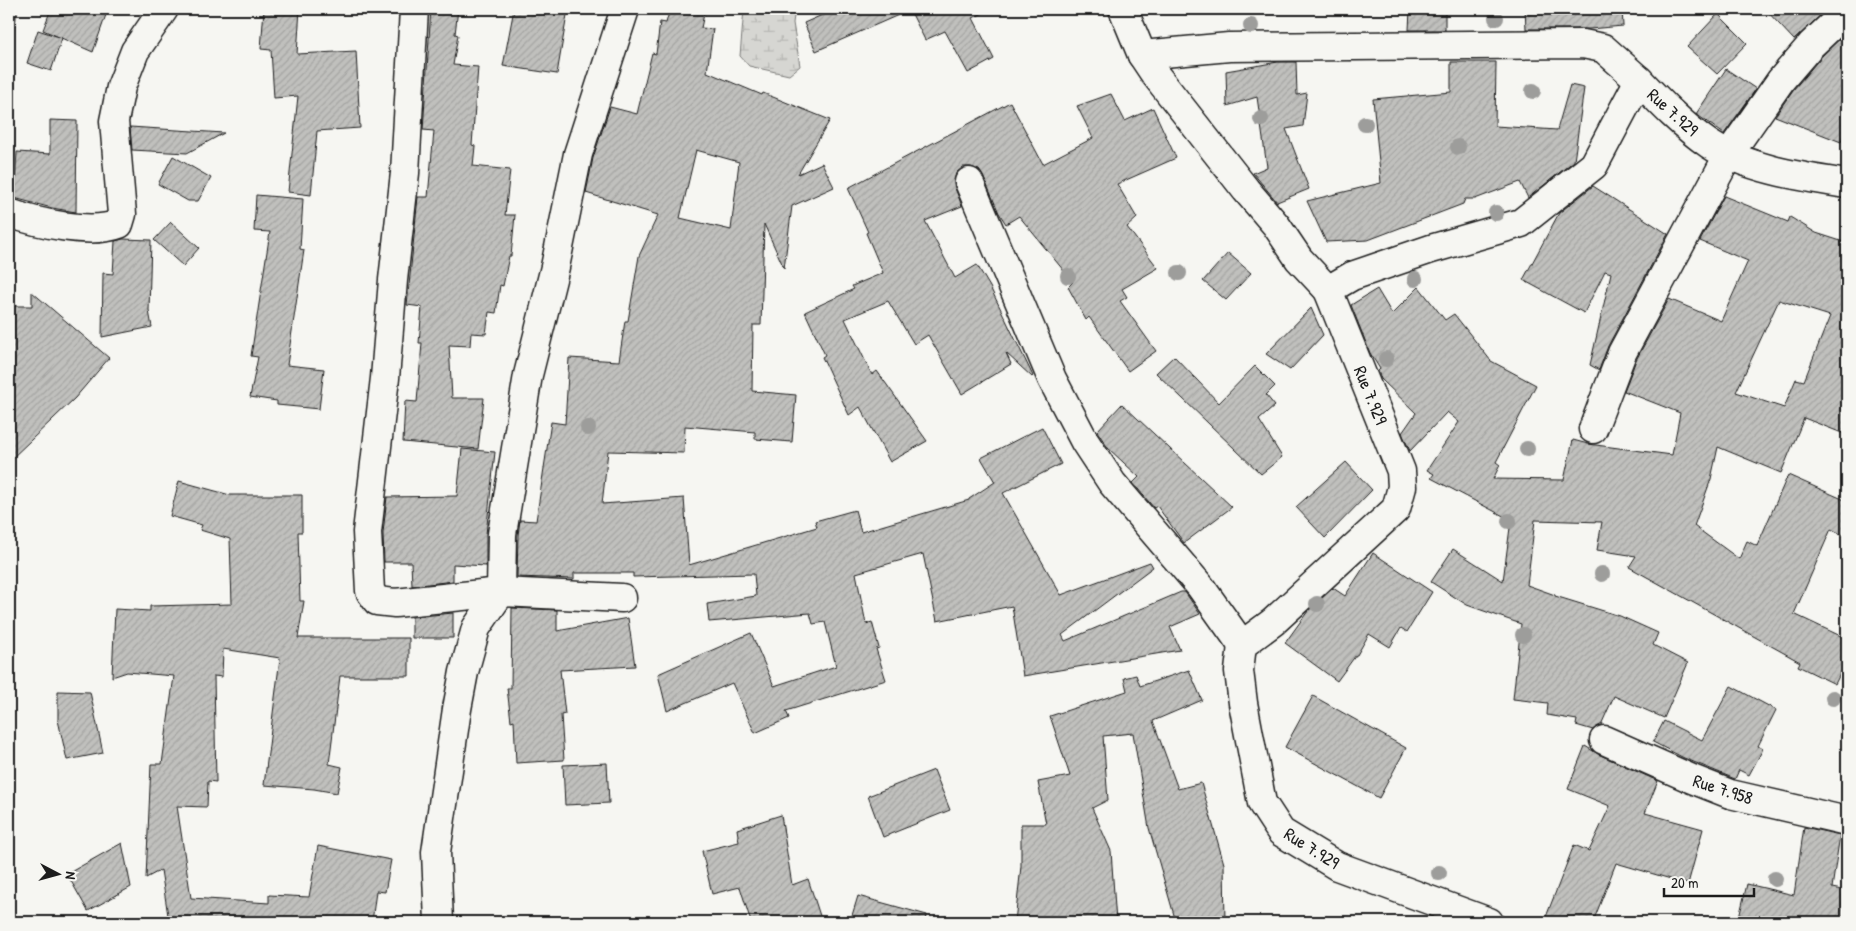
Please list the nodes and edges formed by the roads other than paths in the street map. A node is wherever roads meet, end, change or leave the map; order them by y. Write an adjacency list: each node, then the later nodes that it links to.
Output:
1 (164, 9): 11 (street)
2 (414, 9): 14 (street)
3 (626, 9): 14 (street)
4 (1123, 9): 6 (street)
5 (1847, 11): 8 (street)
6 (1142, 54): 7 (street); 12 (street)
7 (1639, 80): 8 (street, Rue 7.929); 12 (street, Rue 7.929)
8 (1729, 154): 10 (street, Rue 7.929); 13 (street)
9 (969, 182): 16 (street)
10 (1847, 184)
11 (9, 213)
12 (1328, 290): 16 (street, Rue 7.929)
13 (1593, 429)
14 (502, 592): 15 (street); 19 (street)
15 (622, 598)
16 (1242, 645): 20 (street, Rue 7.929)
17 (1604, 740): 18 (street, Rue 7.958)
18 (1847, 821)
19 (439, 922)
20 (1489, 922)

